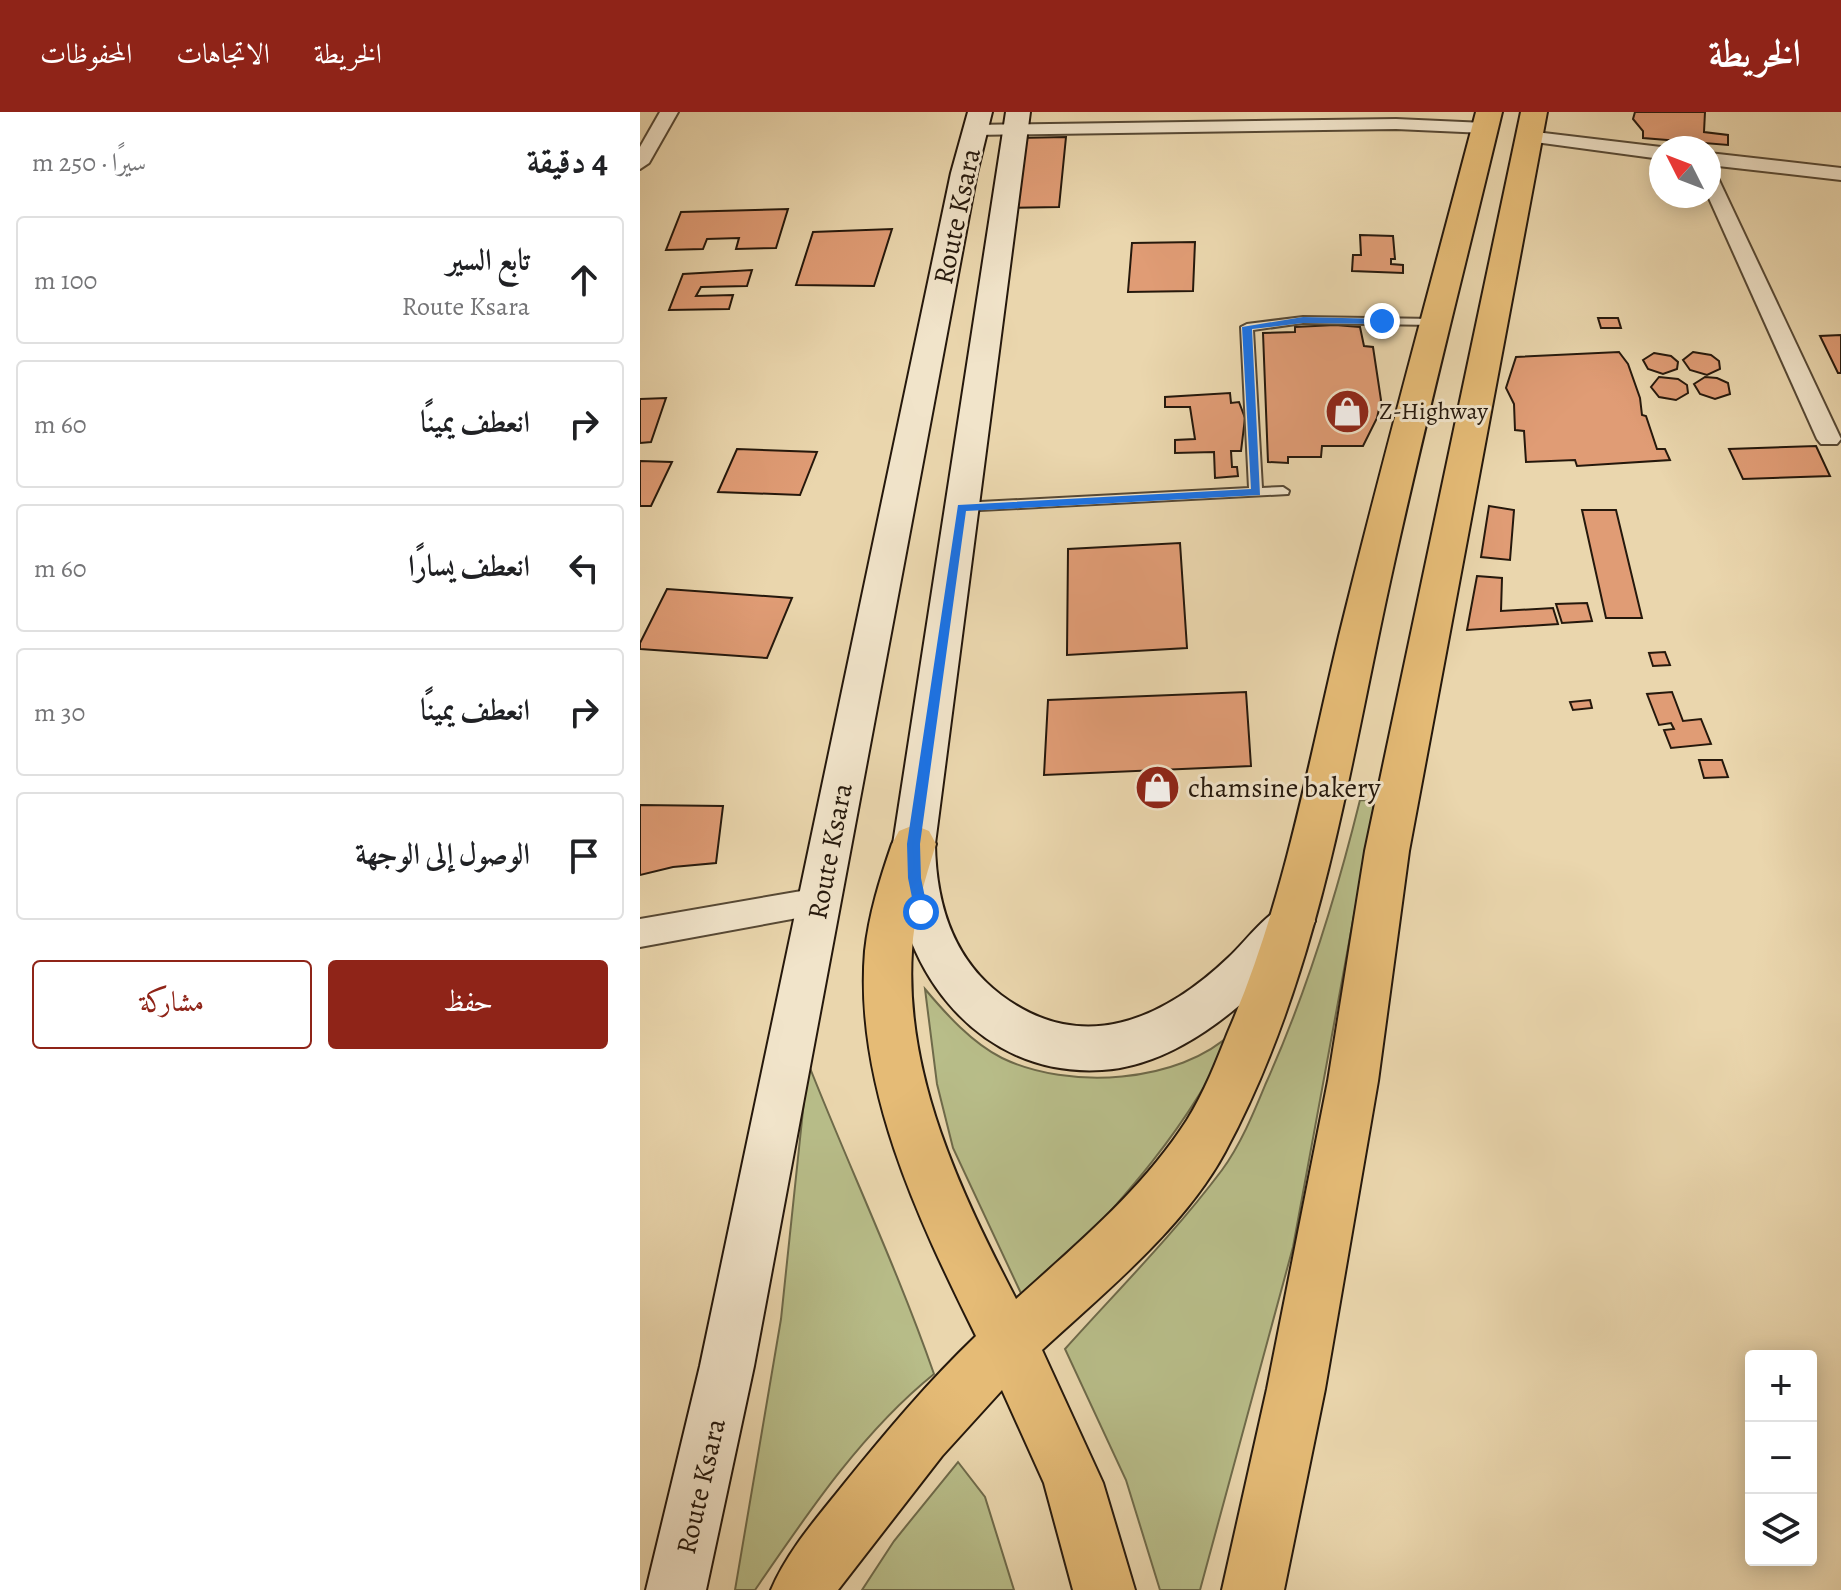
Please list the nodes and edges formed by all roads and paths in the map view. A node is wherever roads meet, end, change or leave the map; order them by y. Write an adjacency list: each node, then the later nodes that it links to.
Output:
1 (669, 112): 8 (street)
2 (1396, 118): 3 (street); 5 (street)
3 (1236, 119): 4 (street)
4 (997, 121): 15 (main road, Route Ksara); 17 (main road, Route Ksara)
5 (1509, 122): 6 (street); 11 (highway); 24 (highway)
6 (1649, 151)
7 (1721, 160): 9 (street)
8 (640, 163)
9 (1841, 174)
10 (1721, 204): 12 (street)
11 (1435, 322): 14 (lane); 18 (highway)
12 (1829, 439)
13 (1283, 491): 14 (lane)
14 (1256, 492): 15 (lane)
15 (961, 507): 16 (main road, Route Ksara)
16 (914, 844): 18 (main road, Route Ksara); 20 (highway)
17 (819, 901): 19 (street); 21 (main road, Route Ksara)
18 (1294, 920): 20 (highway)
19 (640, 933)
20 (1007, 1345): 22 (highway); 23 (highway)
21 (676, 1590)
22 (802, 1590)
23 (1104, 1590)
24 (1253, 1590)

